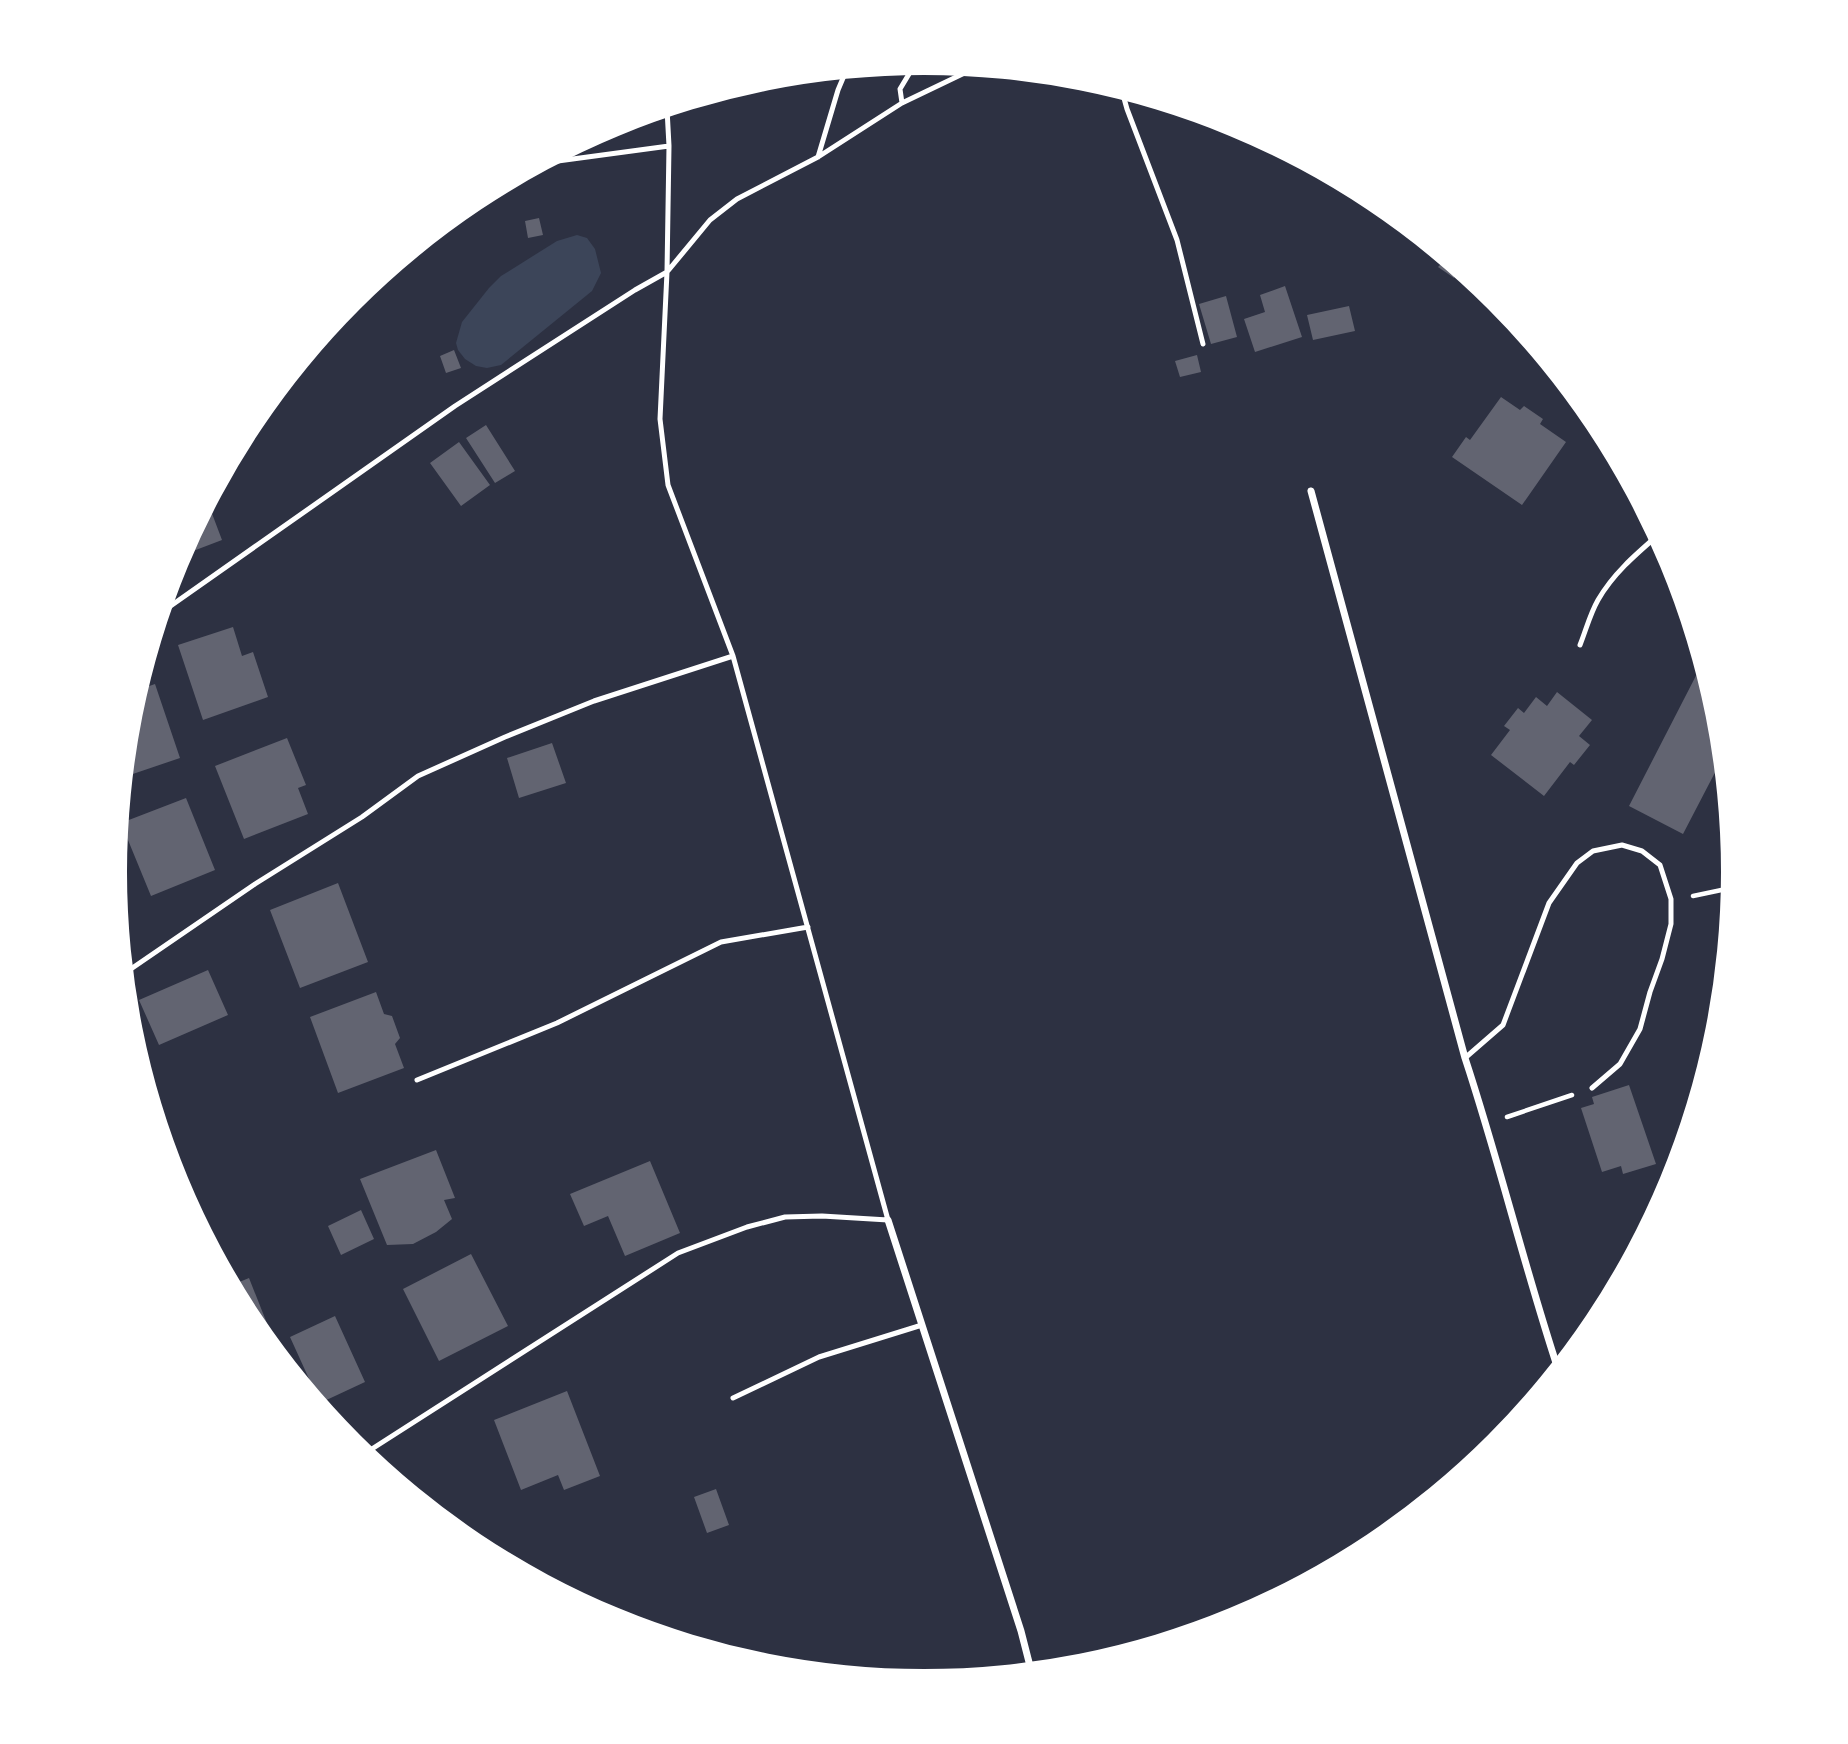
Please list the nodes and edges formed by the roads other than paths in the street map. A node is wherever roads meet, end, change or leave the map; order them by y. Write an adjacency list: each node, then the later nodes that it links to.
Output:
1 (908, 76): 5 (lane)
2 (958, 76): 5 (lane)
3 (842, 80): 8 (lane)
4 (1125, 101): 11 (lane)
5 (902, 103): 8 (lane)
6 (667, 118): 7 (lane)
7 (668, 146): 9 (lane); 10 (lane)
8 (818, 157): 10 (lane)
9 (567, 160)
10 (667, 272): 14 (lane); 16 (lane)
11 (1203, 344)
12 (1311, 491): 19 (street)
13 (1649, 543): 15 (lane)
14 (175, 603)
15 (1580, 645)
16 (733, 656): 17 (lane); 18 (lane)
17 (807, 927): 20 (lane); 22 (lane)
18 (133, 967)
19 (1465, 1058): 21 (lane); 24 (street)
20 (417, 1080)
21 (1592, 1088)
22 (888, 1220): 23 (street); 26 (lane)
23 (922, 1325): 25 (lane); 27 (street)
24 (1555, 1359)
25 (733, 1398)
26 (374, 1447)
27 (1029, 1662)

